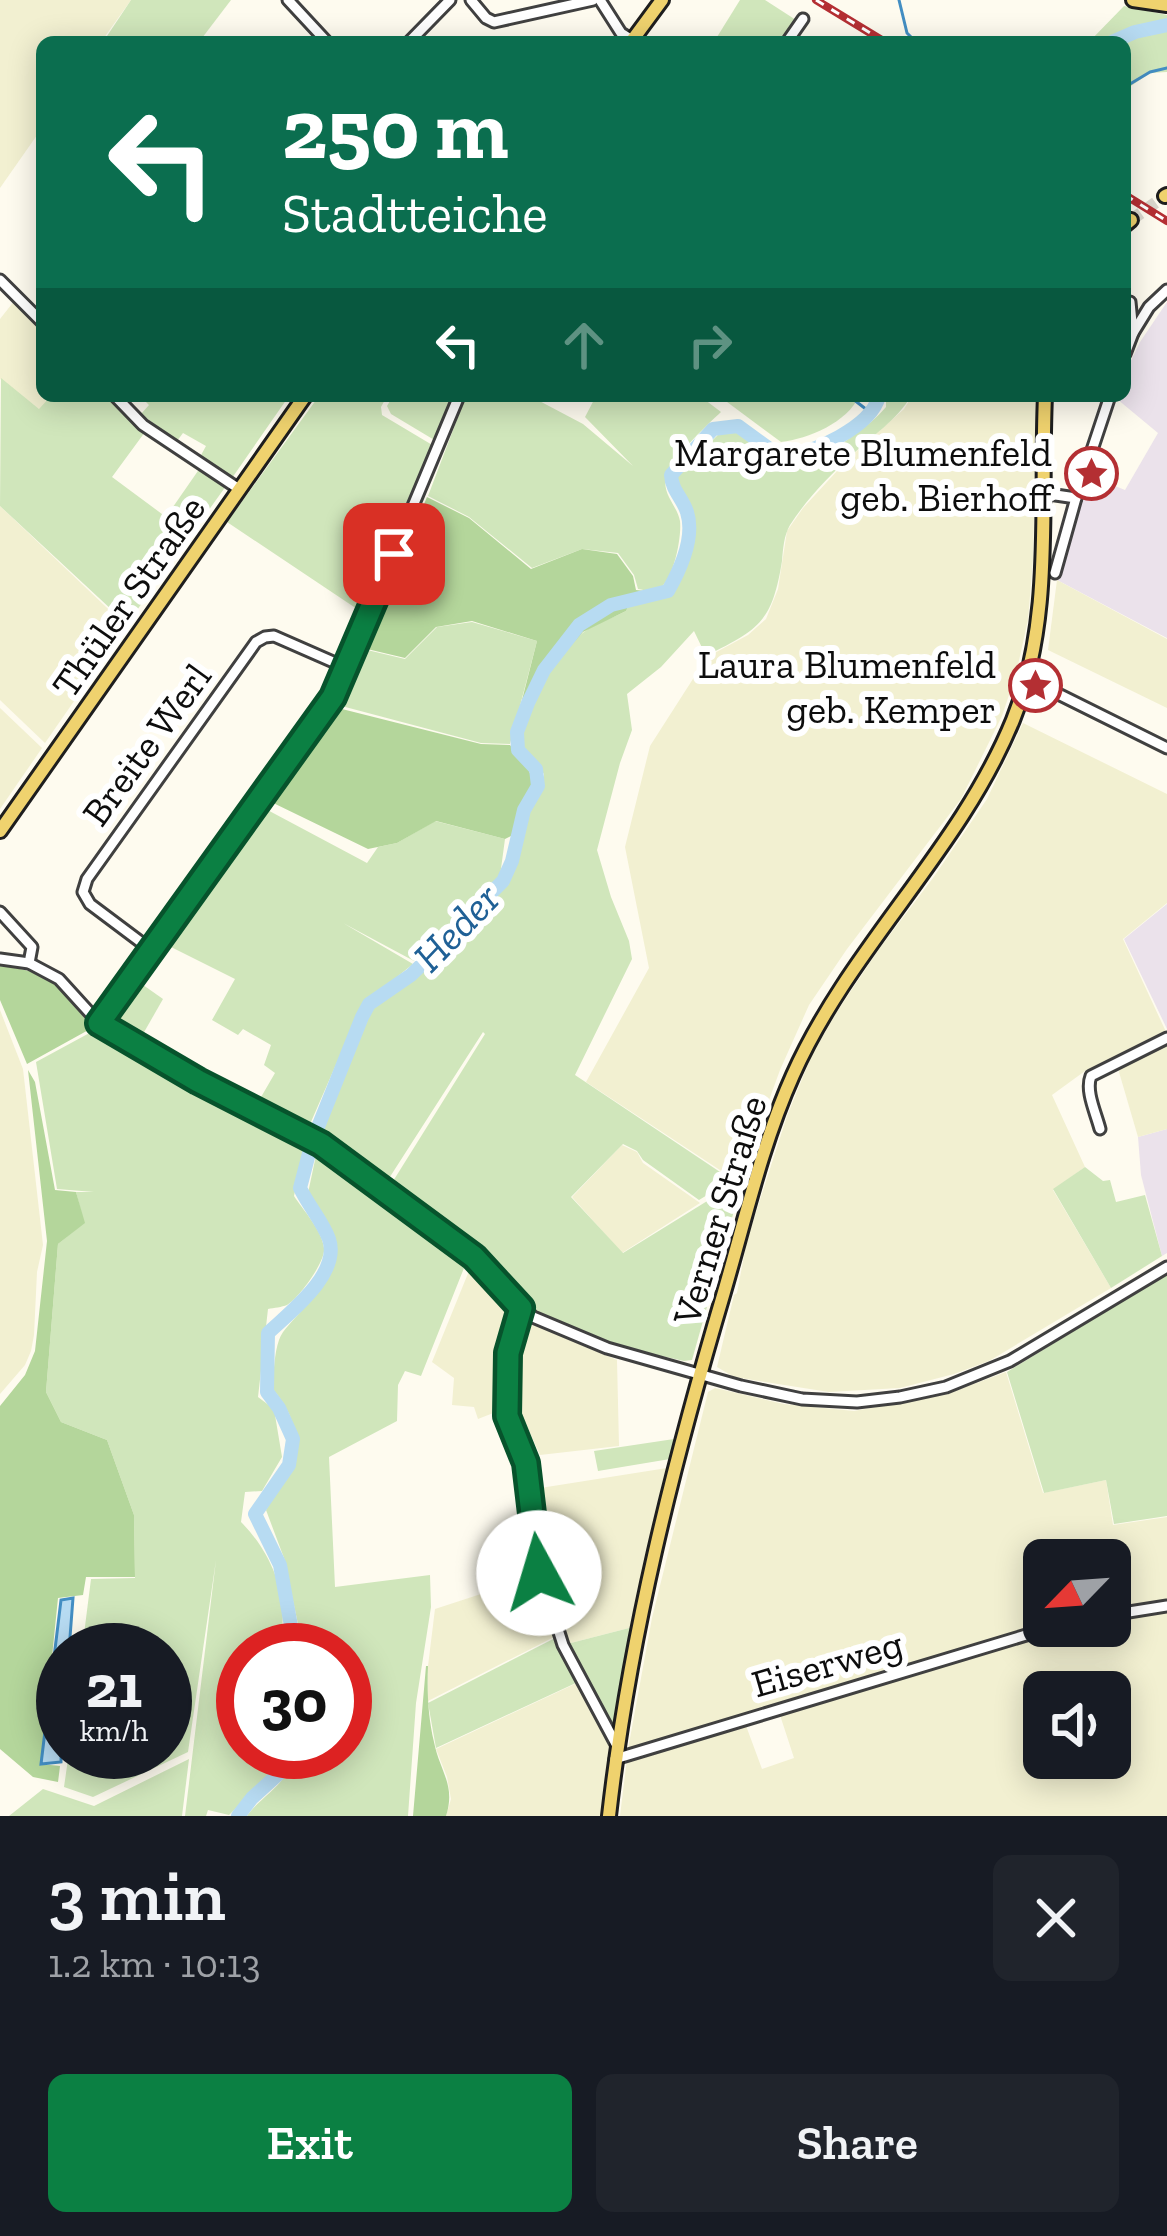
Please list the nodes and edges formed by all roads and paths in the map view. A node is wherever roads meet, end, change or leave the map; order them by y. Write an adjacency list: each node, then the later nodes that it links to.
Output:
1 (288, 0): 9 (street)
2 (450, 0): 10 (street)
3 (471, 0): 4 (street)
4 (596, 0): 11 (street)
5 (662, 0): 12 (main road)
6 (1133, 0): 7 (main road)
7 (1166, 3)
8 (803, 19): 13 (street)
9 (321, 36)
10 (415, 36)
11 (626, 36)
12 (637, 36)
13 (791, 36)
14 (0, 280): 18 (street)
15 (1167, 290): 17 (street)
16 (1131, 301): 17 (street)
17 (1150, 307): 20 (street)
18 (36, 316)
19 (1131, 322): 20 (street)
20 (1133, 333): 21 (street)
21 (1131, 338)
22 (121, 402): 27 (street)
23 (301, 402): 27 (main road, Thüler Straße)
24 (457, 402): 31 (street)
25 (1045, 402): 28 (main road, Verner Straße)
26 (1108, 402): 29 (street)
27 (239, 489): 34 (main road, Thüler Straße)
28 (1042, 493): 29 (street); 32 (main road, Verner Straße)
29 (1076, 498): 30 (street)
30 (1055, 573)
31 (347, 668): 36 (street); 36 (street, Breite Werl)
32 (1026, 678): 33 (street); 44 (main road, Verner Straße)
33 (1167, 748)
34 (0, 831)
35 (0, 912): 38 (street)
36 (150, 949): 39 (street)
37 (0, 959): 38 (street)
38 (29, 963): 39 (street)
39 (99, 1023): 43 (street)
40 (1167, 1038): 41 (street)
41 (1100, 1130)
42 (1167, 1267): 44 (street)
43 (521, 1308): 44 (street); 48 (street)
44 (700, 1372): 48 (main road, Verner Straße)
45 (1167, 1606): 46 (street)
46 (1131, 1612)
47 (1023, 1635): 48 (street, Eiserweg)
48 (616, 1752): 49 (main road, Verner Straße)
49 (609, 1816)

